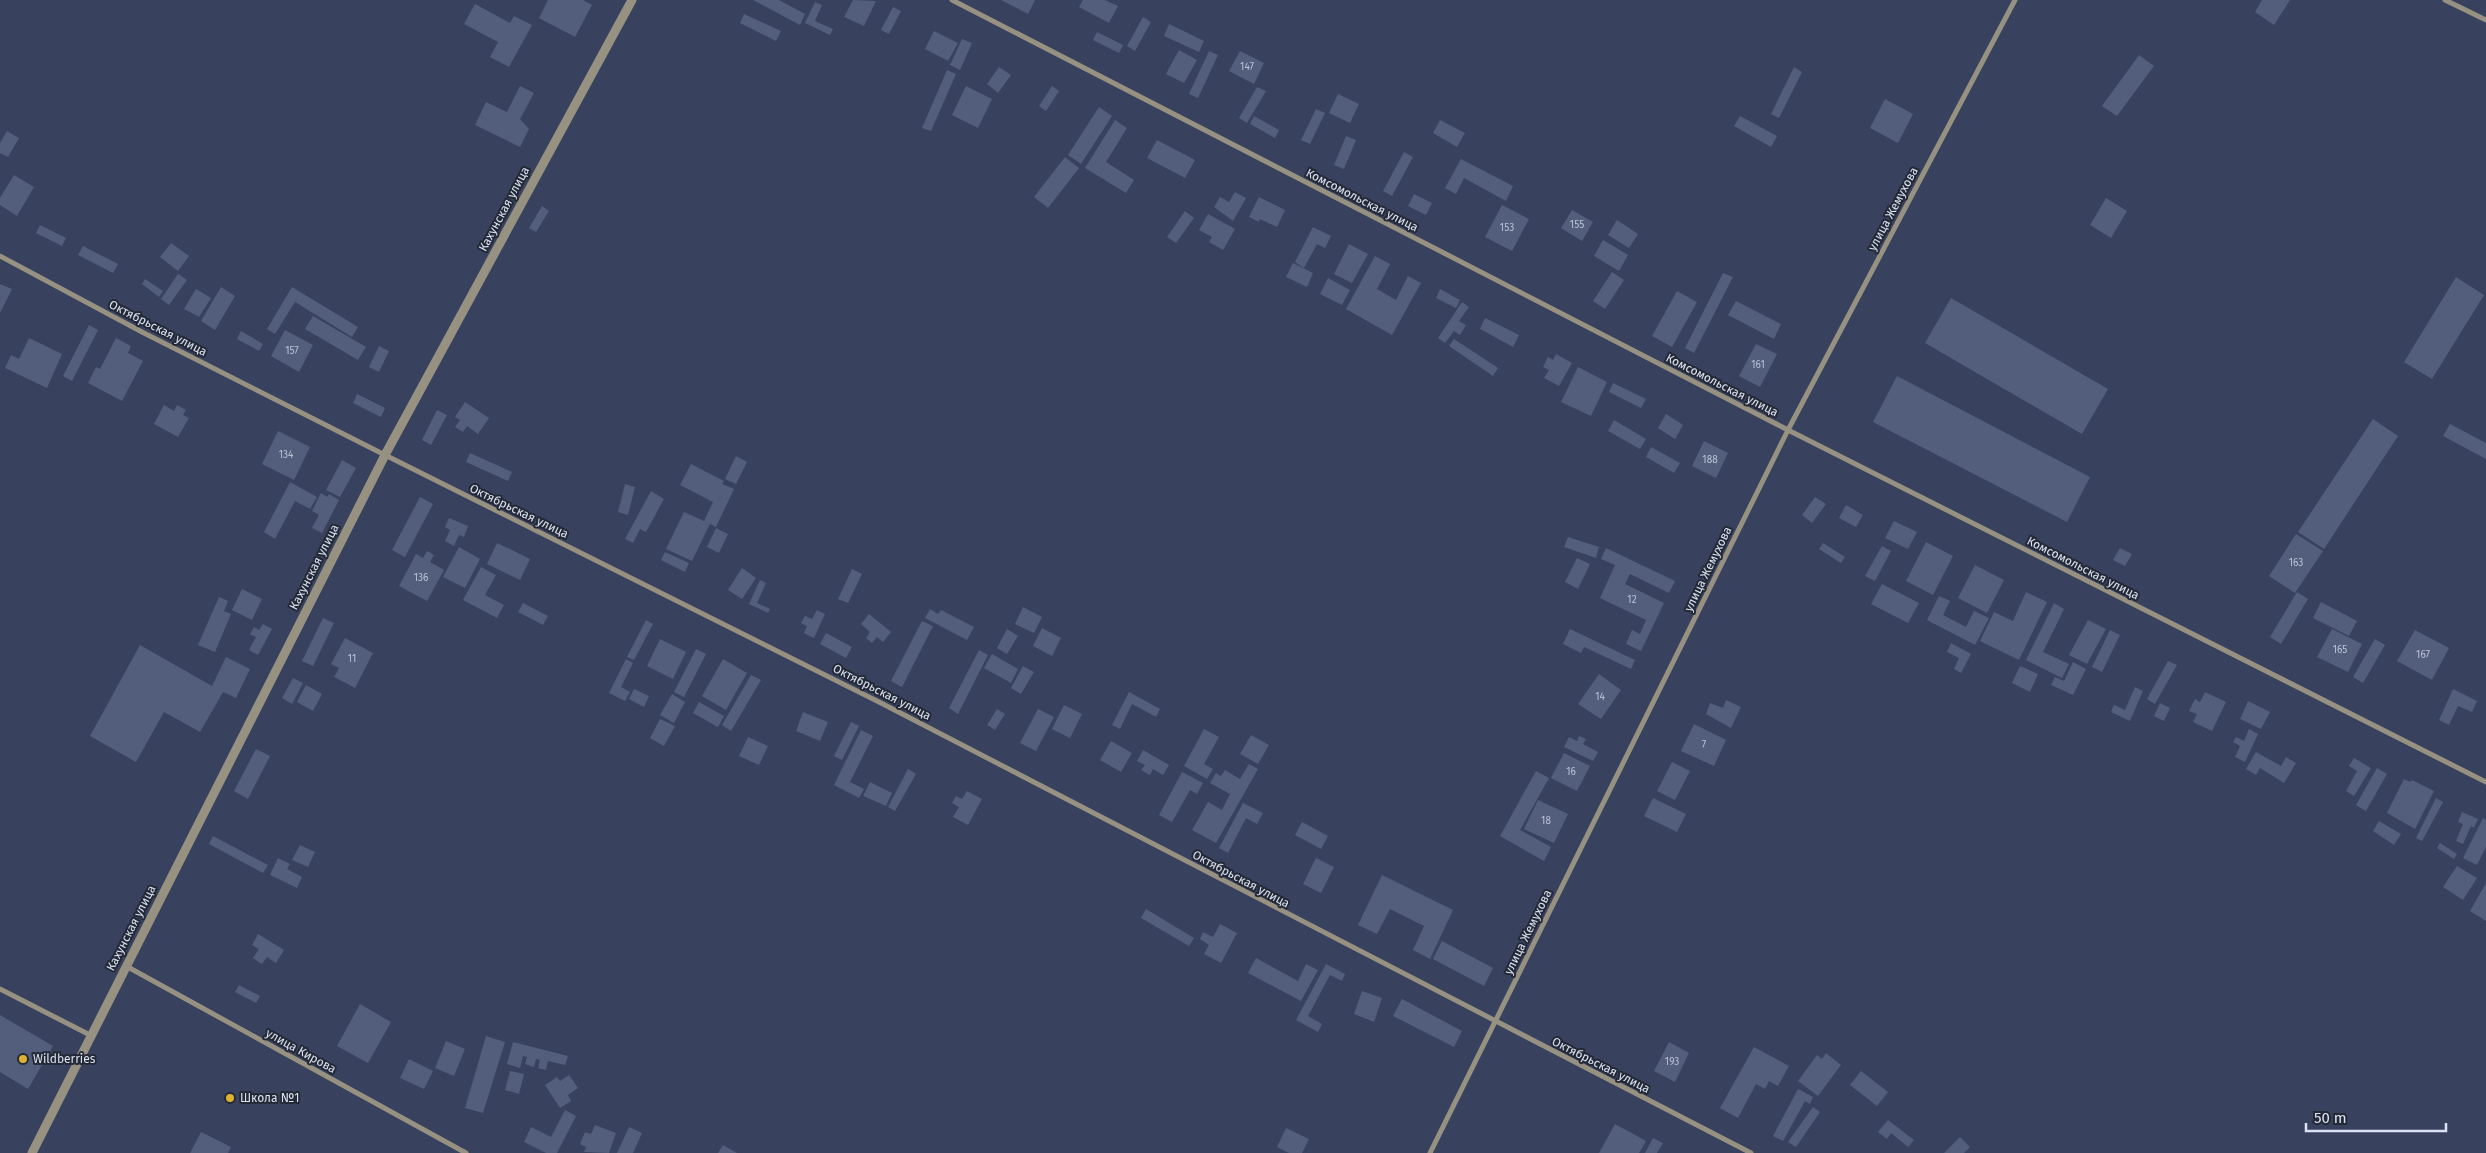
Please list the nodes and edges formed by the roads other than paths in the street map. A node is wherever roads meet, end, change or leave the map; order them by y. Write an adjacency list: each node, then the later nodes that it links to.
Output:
1 (632, 0): 8 (street, Кахунская улица)
2 (952, 0): 7 (street, Комсомольская улица)
3 (2015, 0): 7 (street, улица Жемухова)
4 (2445, 0): 5 (street)
5 (2486, 20)
6 (0, 256): 8 (street, Октябрьская улица)
7 (1788, 430): 9 (street, Комсомольская улица); 12 (street, улица Жемухова)
8 (385, 455): 10 (street, Кахунская улица); 12 (street, Октябрьская улица)
9 (2486, 782)
10 (126, 966): 13 (street, Кахунская улица); 15 (street, улица Кирова)
11 (0, 988): 13 (street)
12 (1495, 1022): 16 (street, улица Жемухова); 17 (street, Октябрьская улица)
13 (90, 1035): 14 (street, Кахунская улица)
14 (32, 1153)
15 (466, 1153)
16 (1430, 1153)
17 (1751, 1153)

